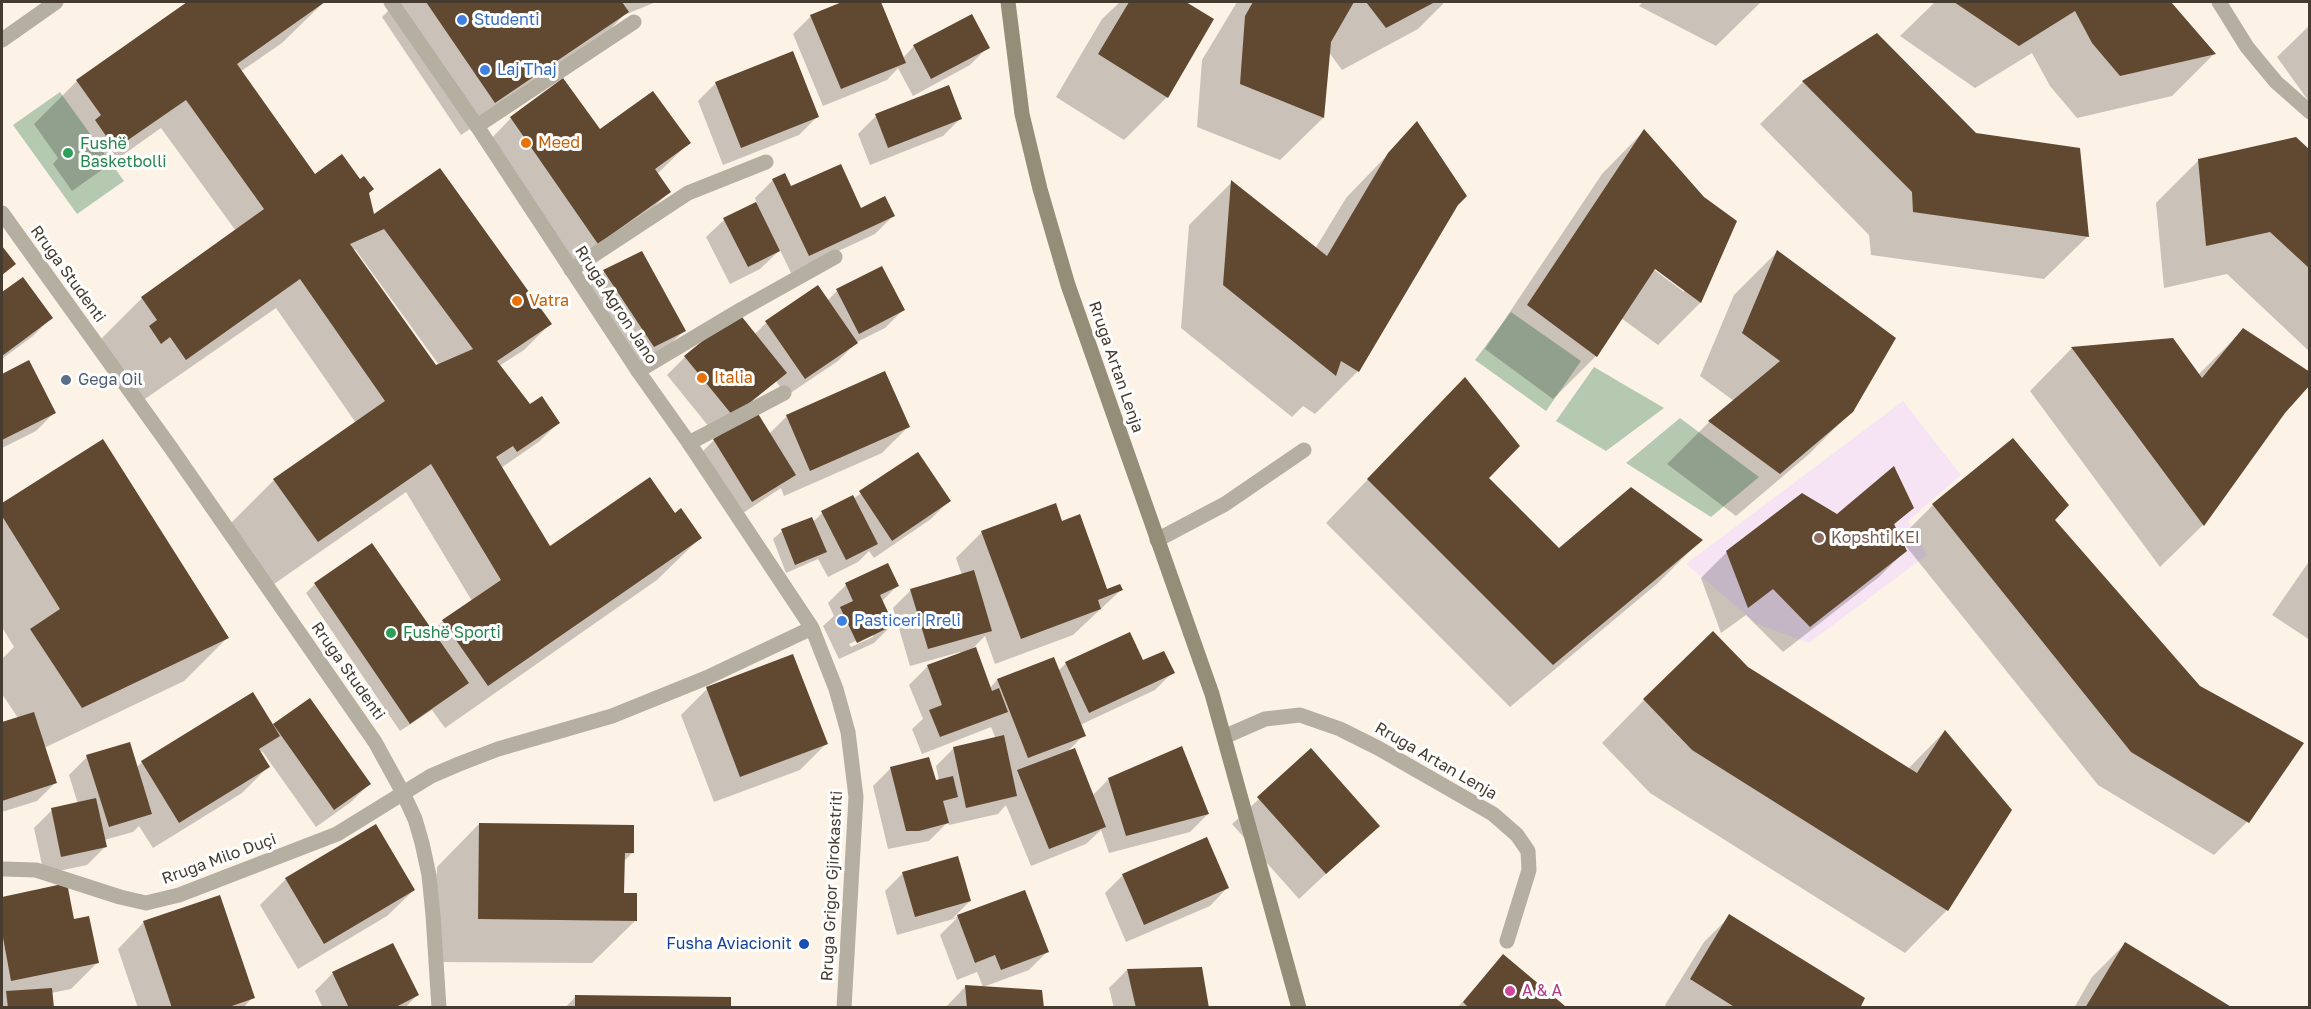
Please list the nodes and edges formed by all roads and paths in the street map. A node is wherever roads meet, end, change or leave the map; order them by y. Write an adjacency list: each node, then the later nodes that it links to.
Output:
1 (56, 2): 6 (street)
2 (391, 2): 8 (street, Rruga Agron Jano)
3 (1008, 2): 17 (street, Rruga Artan Lenja)
4 (2219, 2): 7 (street)
5 (634, 22): 8 (street)
6 (2, 40)
7 (2310, 112)
8 (477, 126): 12 (street, Rruga Agron Jano)
9 (766, 162): 12 (street)
10 (2, 213): 20 (street, Rruga Studenti)
11 (835, 257): 13 (street)
12 (571, 270): 13 (street, Rruga Agron Jano)
13 (638, 371): 15 (street, Rruga Agron Jano)
14 (784, 393): 15 (street)
15 (689, 442): 18 (street, Rruga Agron Jano)
16 (1304, 450): 17 (street)
17 (1157, 540): 19 (street, Rruga Artan Lenja)
18 (812, 628): 20 (street); 24 (street, Rruga Grigor Gjirokastriti)
19 (1226, 736): 22 (street, Rruga Artan Lenja); 25 (street, Rruga Artan Lenja)
20 (403, 793): 21 (street, Rruga Milo Duçi); 23 (street, Rruga Studenti)
21 (2, 870)
22 (1507, 941)
23 (439, 1008)
24 (844, 1008)
25 (1299, 1008)

